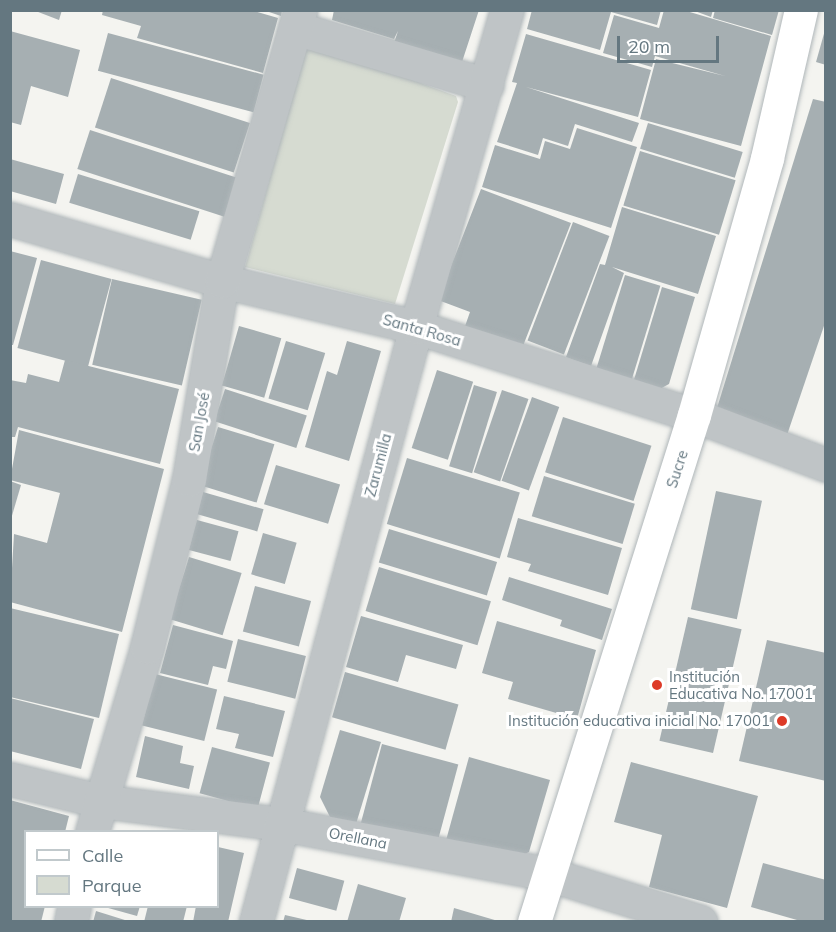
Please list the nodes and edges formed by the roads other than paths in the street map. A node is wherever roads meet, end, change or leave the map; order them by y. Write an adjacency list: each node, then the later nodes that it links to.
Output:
1 (507, 10): 4 (street, Zarumilla)
2 (801, 10): 8 (street, Sucre)
3 (298, 19): 4 (street); 6 (street, San José)
4 (487, 85): 7 (street, Zarumilla)
5 (10, 219): 6 (street, Santa Rosa)
6 (222, 281): 7 (street, Santa Rosa); 11 (street, San José)
7 (416, 327): 8 (street, Santa Rosa); 12 (street, Zarumilla)
8 (694, 415): 9 (street, Santa Rosa); 13 (street, Sucre)
9 (825, 465)
10 (10, 779): 11 (street, Orellana)
11 (96, 816): 12 (street, Orellana)
12 (281, 824): 13 (street, Orellana); 14 (street, Zarumilla)
13 (548, 874): 15 (street, Sucre); 16 (street, Orellana)
14 (255, 921)
15 (534, 921)
16 (701, 921)

